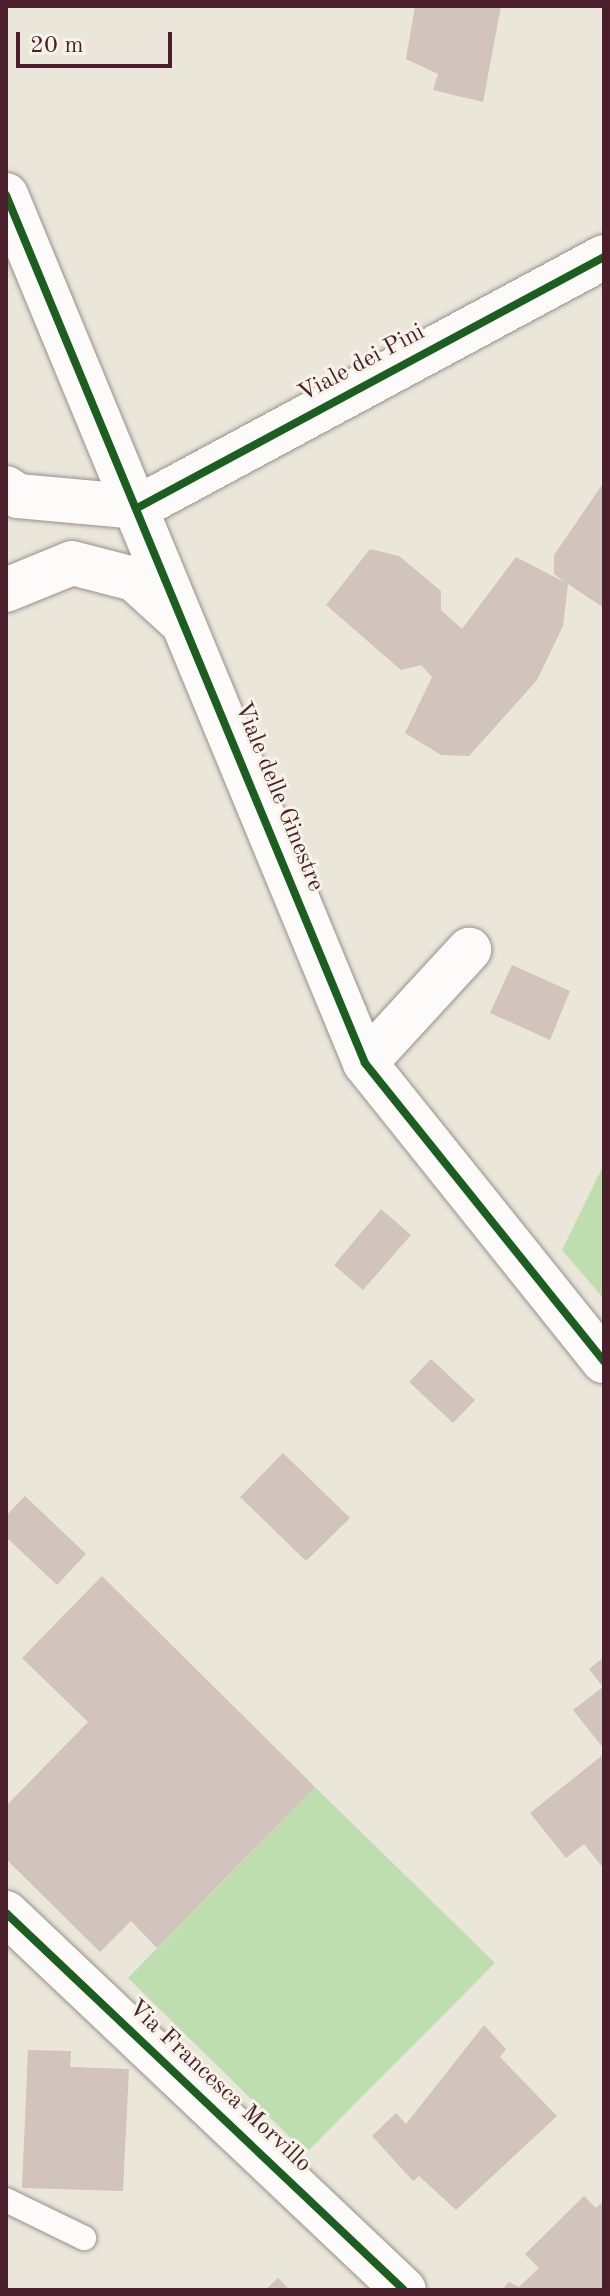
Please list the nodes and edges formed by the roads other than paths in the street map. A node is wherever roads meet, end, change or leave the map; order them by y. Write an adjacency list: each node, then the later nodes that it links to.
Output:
1 (6, 195): 4 (street, Viale delle Ginestre)
2 (604, 257): 6 (street, Viale dei Pini)
3 (6, 295): 4 (street)
4 (54, 317): 6 (street, Viale delle Ginestre)
5 (6, 488): 6 (street)
6 (139, 507): 8 (street, Viale delle Ginestre)
7 (6, 590): 8 (street)
8 (187, 627): 10 (street, Viale delle Ginestre)
9 (469, 950): 10 (street)
10 (365, 1063): 11 (street, Viale delle Ginestre)
11 (604, 1361)
12 (6, 1913): 15 (street, Via Francesca Morvillo)
13 (6, 2200): 14 (lane)
14 (84, 2238)
15 (404, 2290)

